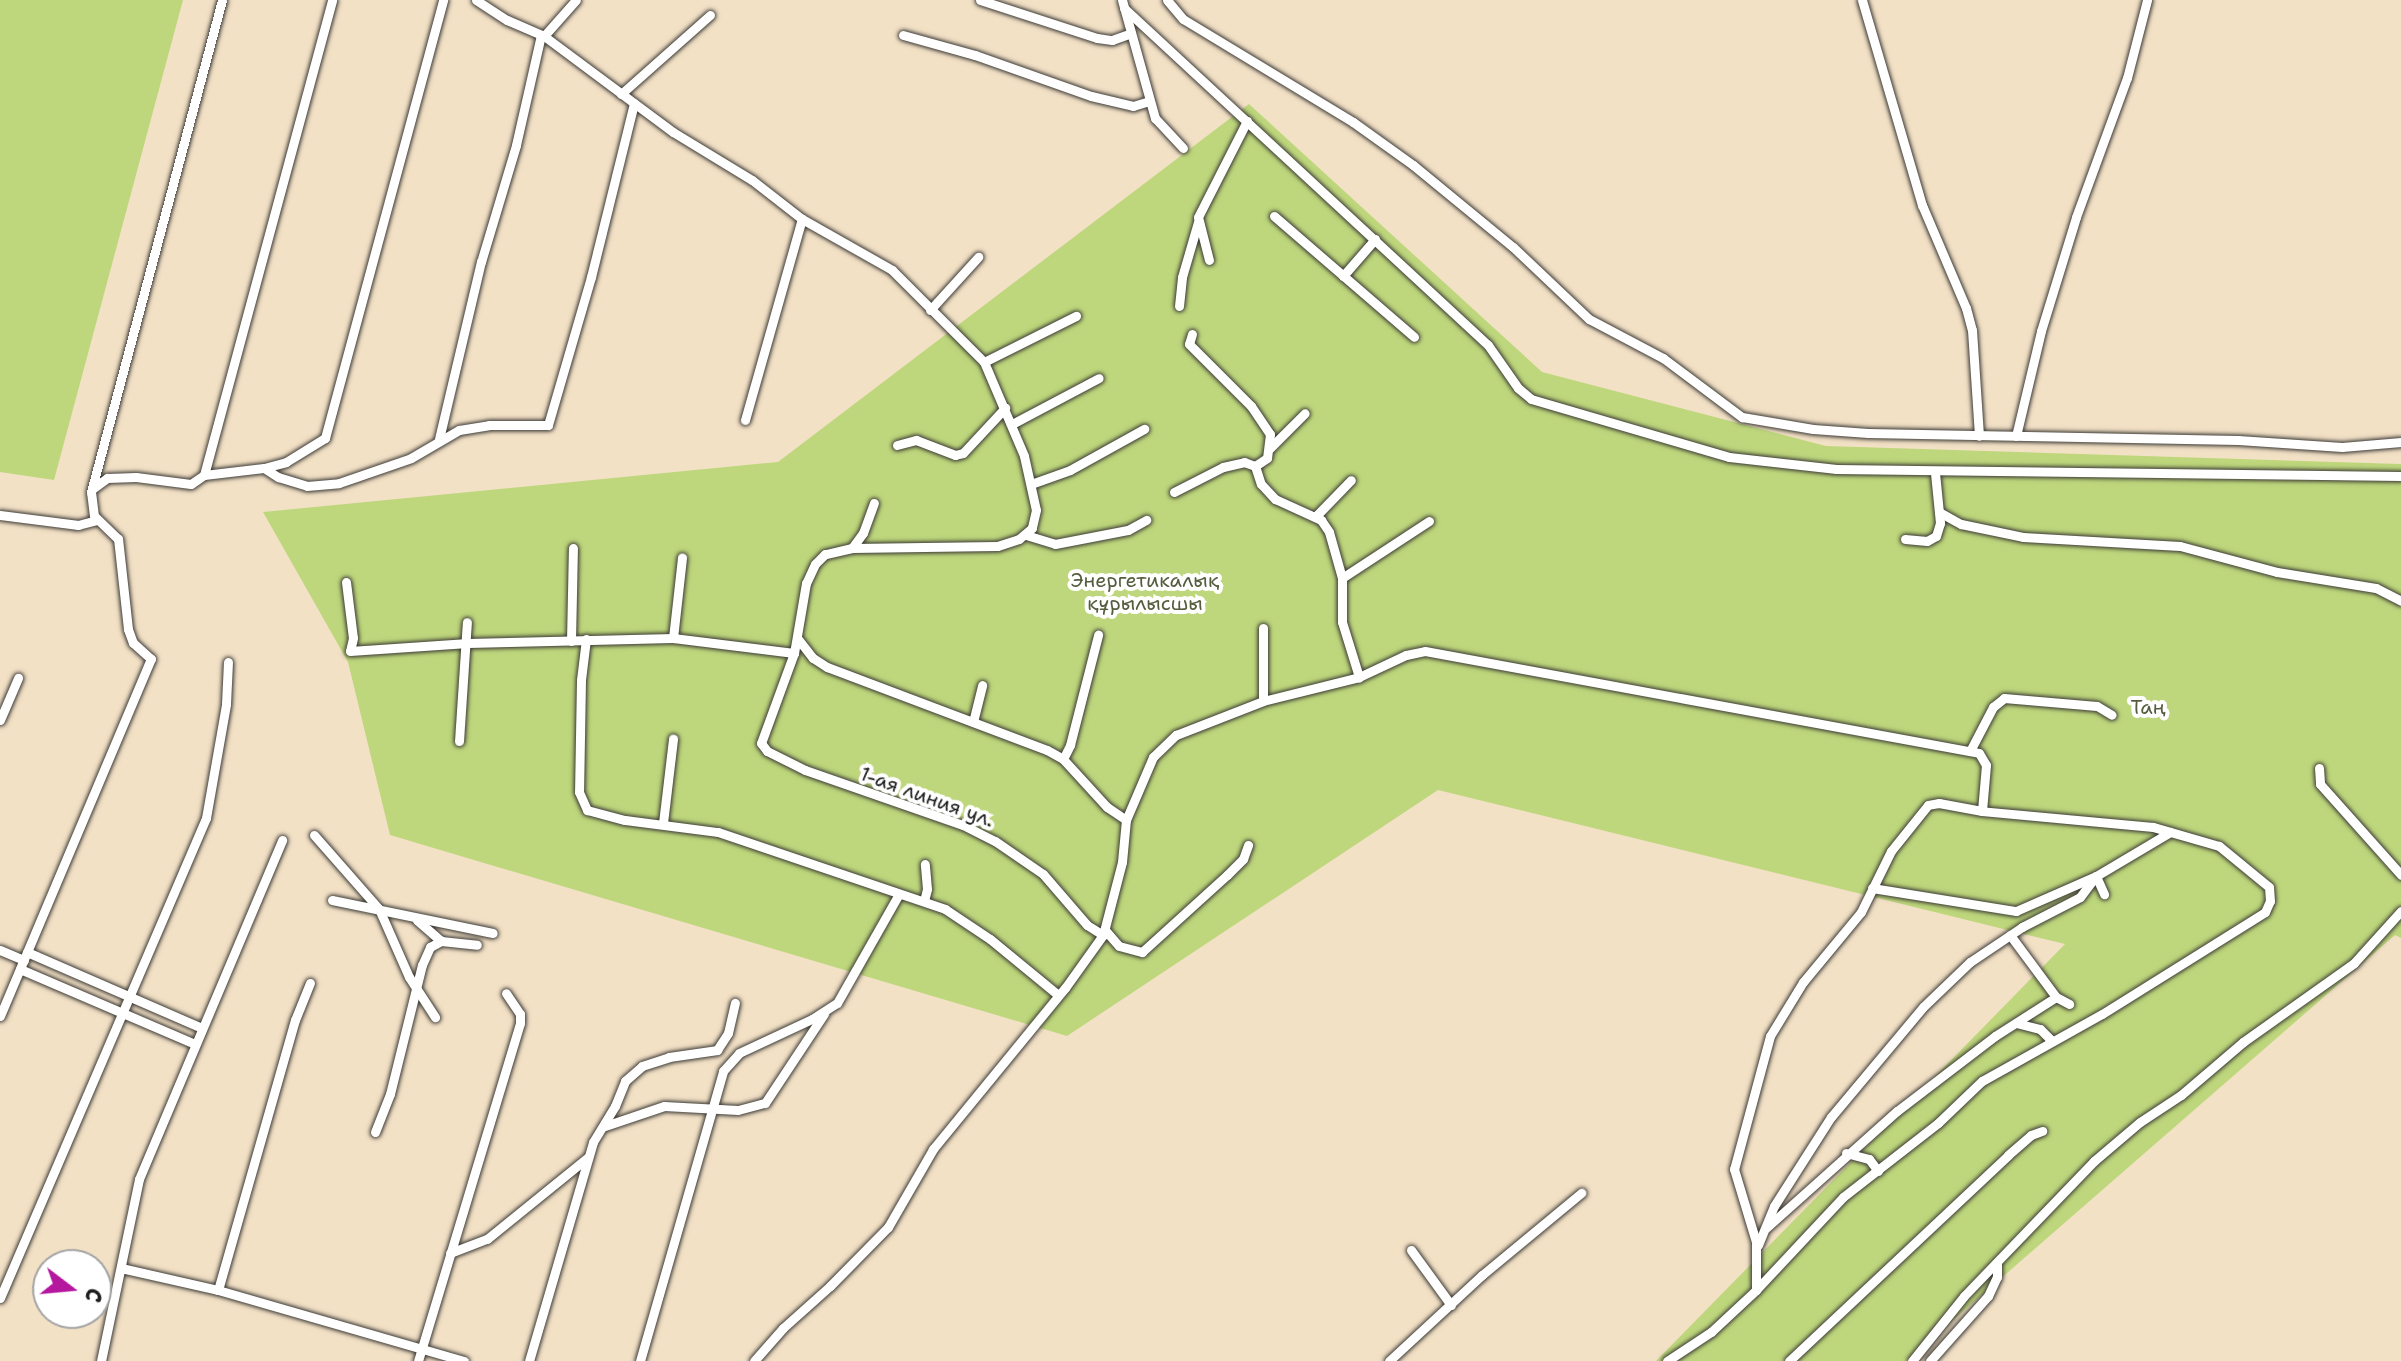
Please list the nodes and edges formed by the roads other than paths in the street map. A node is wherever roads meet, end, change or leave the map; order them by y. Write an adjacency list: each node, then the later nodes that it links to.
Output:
1 (222, 0): 52 (street)
2 (332, 0): 48 (street)
3 (443, 0): 46 (street)
4 (476, 0): 14 (street)
5 (576, 0): 14 (street)
6 (980, 0): 12 (street)
7 (1167, 0): 39 (street)
8 (1862, 0): 39 (street)
9 (2147, 0): 40 (street)
10 (1123, 4): 12 (street); 18 (street)
11 (710, 15): 15 (street)
12 (1131, 33): 16 (street)
13 (903, 35): 16 (street)
14 (542, 36): 15 (street); 41 (street)
15 (621, 94): 17 (street)
16 (1149, 101): 19 (street)
17 (634, 103): 21 (street); 41 (street)
18 (1247, 121): 22 (street); 23 (street)
19 (1183, 148)
20 (1274, 216): 26 (street)
21 (802, 219): 28 (street); 36 (street)
22 (1198, 222): 25 (street); 27 (street)
23 (1375, 239): 26 (street); 47 (street)
24 (978, 257): 28 (street)
25 (1209, 260)
26 (1343, 276): 31 (street)
27 (1179, 306)
28 (930, 310): 32 (street)
29 (1076, 316): 32 (street)
30 (1192, 334): 44 (street)
31 (1414, 337)
32 (984, 362): 34 (street)
33 (1099, 378): 37 (street)
34 (1005, 408): 37 (street); 43 (street)
35 (1305, 413): 44 (street)
36 (745, 420)
37 (1012, 424): 51 (street)
38 (1144, 429): 51 (street)
39 (1979, 436): 40 (street)
40 (2016, 436): 42 (street)
41 (439, 439): 46 (street)
42 (2401, 442)
43 (897, 445)
44 (1270, 448): 45 (street)
45 (1255, 466): 53 (street); 57 (street)
46 (264, 468): 48 (street)
47 (1935, 473): 49 (street); 55 (street)
48 (204, 475): 52 (street)
49 (2401, 476)
50 (1351, 480): 57 (street)
51 (1031, 484): 61 (street)
52 (92, 489): 58 (street)
53 (1174, 492)
54 (874, 503): 64 (street)
55 (1939, 512): 62 (street); 68 (street)
56 (0, 515): 58 (street)
57 (1316, 516): 66 (street)
58 (97, 520): 115 (street)
59 (1146, 520): 61 (street)
60 (1429, 521): 66 (street)
61 (1026, 535): 64 (street)
62 (1905, 539)
63 (573, 548): 75 (street)
64 (852, 548): 74 (street)
65 (682, 558): 72 (street)
66 (1342, 578): 79 (street)
67 (346, 582): 76 (street)
68 (2401, 601)
69 (467, 622): 76 (street)
70 (1263, 628): 82 (street)
71 (1098, 635): 89 (street)
72 (673, 638): 73 (street); 77 (street)
73 (586, 639): 75 (street); 93 (street)
74 (798, 639): 77 (street); 85 (street)
75 (571, 641): 76 (street)
76 (468, 643): 87 (street)
77 (794, 653): 109 (street, 1-ая линия ул.)
78 (228, 662): 120 (street)
79 (1359, 677): 82 (street); 88 (street)
80 (18, 678): 84 (street)
81 (982, 685): 85 (street)
82 (1263, 701): 92 (street)
83 (2112, 715): 88 (street)
84 (0, 720)
85 (973, 722): 89 (street)
86 (673, 739): 93 (street)
87 (459, 741)
88 (1970, 751): 91 (street)
89 (1063, 759): 92 (street)
90 (2319, 768): 99 (street)
91 (1982, 811): 94 (street); 101 (street)
92 (1126, 820): 109 (street)
93 (663, 823): 102 (street)
94 (2170, 832): 100 (street); 130 (street)
95 (314, 835): 106 (street)
96 (282, 840): 129 (street)
97 (1248, 845): 109 (street, 1-ая линия ул.)
98 (925, 864): 105 (street)
99 (2401, 875)
100 (2096, 876): 101 (street); 103 (street); 111 (street)
101 (1872, 888): 141 (street)
102 (899, 894): 105 (street); 124 (street)
103 (2104, 894)
104 (332, 900): 106 (street)
105 (924, 901): 119 (street)
106 (379, 909): 108 (street); 117 (street)
107 (2401, 911): 144 (street)
108 (417, 920): 110 (street); 112 (street)
109 (1104, 932): 119 (street)
110 (493, 933)
111 (2010, 935): 121 (street); 140 (street)
112 (441, 941): 113 (street); 117 (street)
113 (477, 945)
114 (0, 950): 115 (street)
115 (24, 960): 120 (street); 125 (street); 126 (street)
116 (310, 983): 146 (street)
117 (415, 988): 127 (street); 135 (street)
118 (506, 993): 143 (street)
119 (1057, 994): 156 (street)
120 (129, 996): 125 (street); 129 (street)
121 (2056, 997): 123 (street); 128 (street)
122 (735, 1003): 133 (street)
123 (2069, 1004)
124 (826, 1011): 132 (street); 132 (street)
125 (122, 1013): 131 (street); 148 (street)
126 (0, 1016)
127 (435, 1017)
128 (2016, 1023): 130 (street); 136 (street)
129 (202, 1028): 131 (street)
130 (2052, 1041): 138 (street)
131 (195, 1044): 145 (street)
132 (712, 1110): 133 (street); 155 (street)
133 (605, 1126): 137 (street)
134 (2042, 1131): 159 (street)
135 (375, 1132)
136 (1846, 1153): 138 (street); 140 (street)
137 (587, 1158): 143 (street); 154 (street)
138 (1878, 1171): 147 (street)
139 (1581, 1193): 149 (street)
140 (1761, 1233): 141 (street)
141 (1757, 1248): 147 (street)
142 (1411, 1250): 149 (street)
143 (450, 1253): 150 (street)
144 (1997, 1263): 160 (street); 161 (street)
145 (121, 1268): 146 (street); 151 (street)
146 (218, 1290): 150 (street)
147 (1756, 1290): 158 (street)
148 (0, 1298)
149 (1451, 1305): 157 (street)
150 (422, 1349): 152 (street); 153 (street)
151 (101, 1361)
152 (418, 1361)
153 (464, 1361)
154 (529, 1361)
155 (640, 1361)
156 (754, 1361)
157 (1389, 1361)
158 (1667, 1361)
159 (1789, 1361)
160 (1912, 1361)
161 (1928, 1361)

